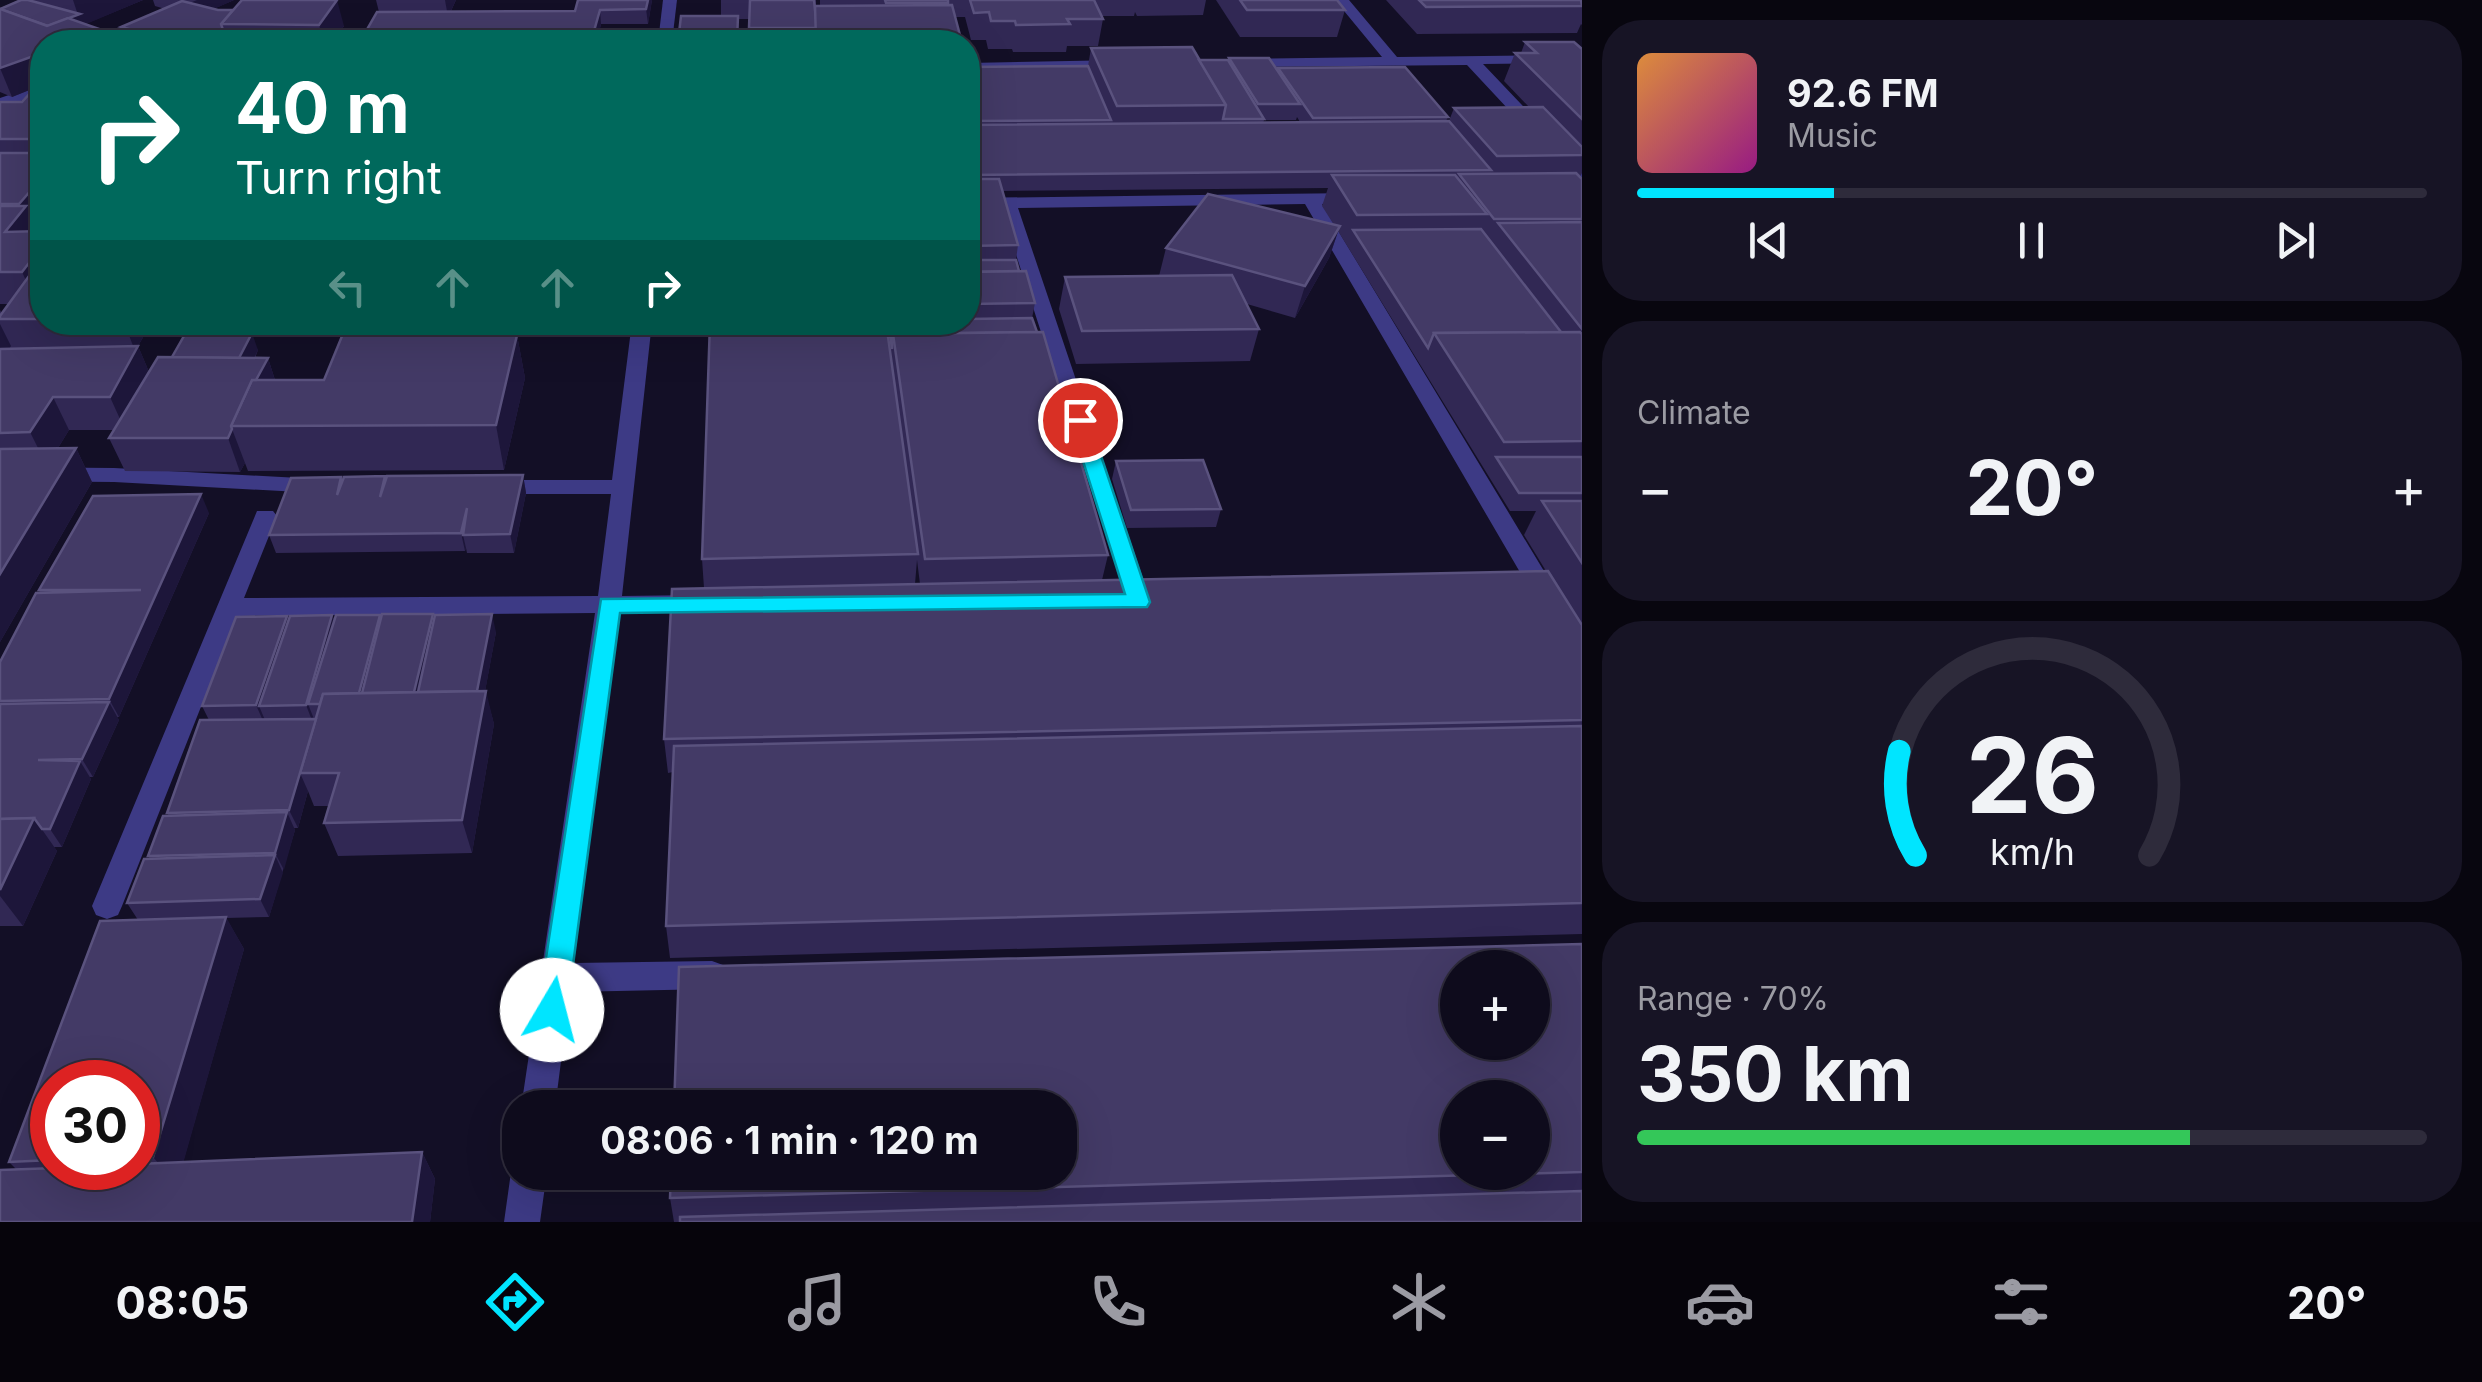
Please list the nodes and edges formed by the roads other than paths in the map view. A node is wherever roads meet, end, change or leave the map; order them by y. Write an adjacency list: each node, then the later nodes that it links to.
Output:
1 (670, 0): 3 (street)
2 (1342, 0): 5 (street)
3 (666, 30)
4 (1582, 59): 6 (street)
5 (1392, 60): 6 (street); 7 (street)
6 (1472, 60): 12 (street)
7 (1218, 63)
8 (1141, 64): 9 (street)
9 (980, 66)
10 (30, 93): 11 (street)
11 (0, 103)
12 (1582, 178)
13 (1369, 198): 14 (street)
14 (1311, 199): 16 (street); 27 (street)
15 (980, 203): 16 (street)
16 (1008, 203): 23 (street)
17 (641, 335): 21 (street)
18 (0, 474): 19 (street)
19 (346, 486)
20 (465, 487): 21 (street)
21 (623, 487): 25 (street)
22 (264, 516): 26 (street)
23 (1139, 602)
24 (727, 604): 25 (street)
25 (609, 605): 26 (street); 30 (street)
26 (228, 607): 28 (street)
27 (1582, 656)
28 (107, 906)
29 (734, 974): 30 (street)
30 (557, 978): 31 (street)
31 (541, 1090)
32 (526, 1190): 33 (street)
33 (522, 1222)

